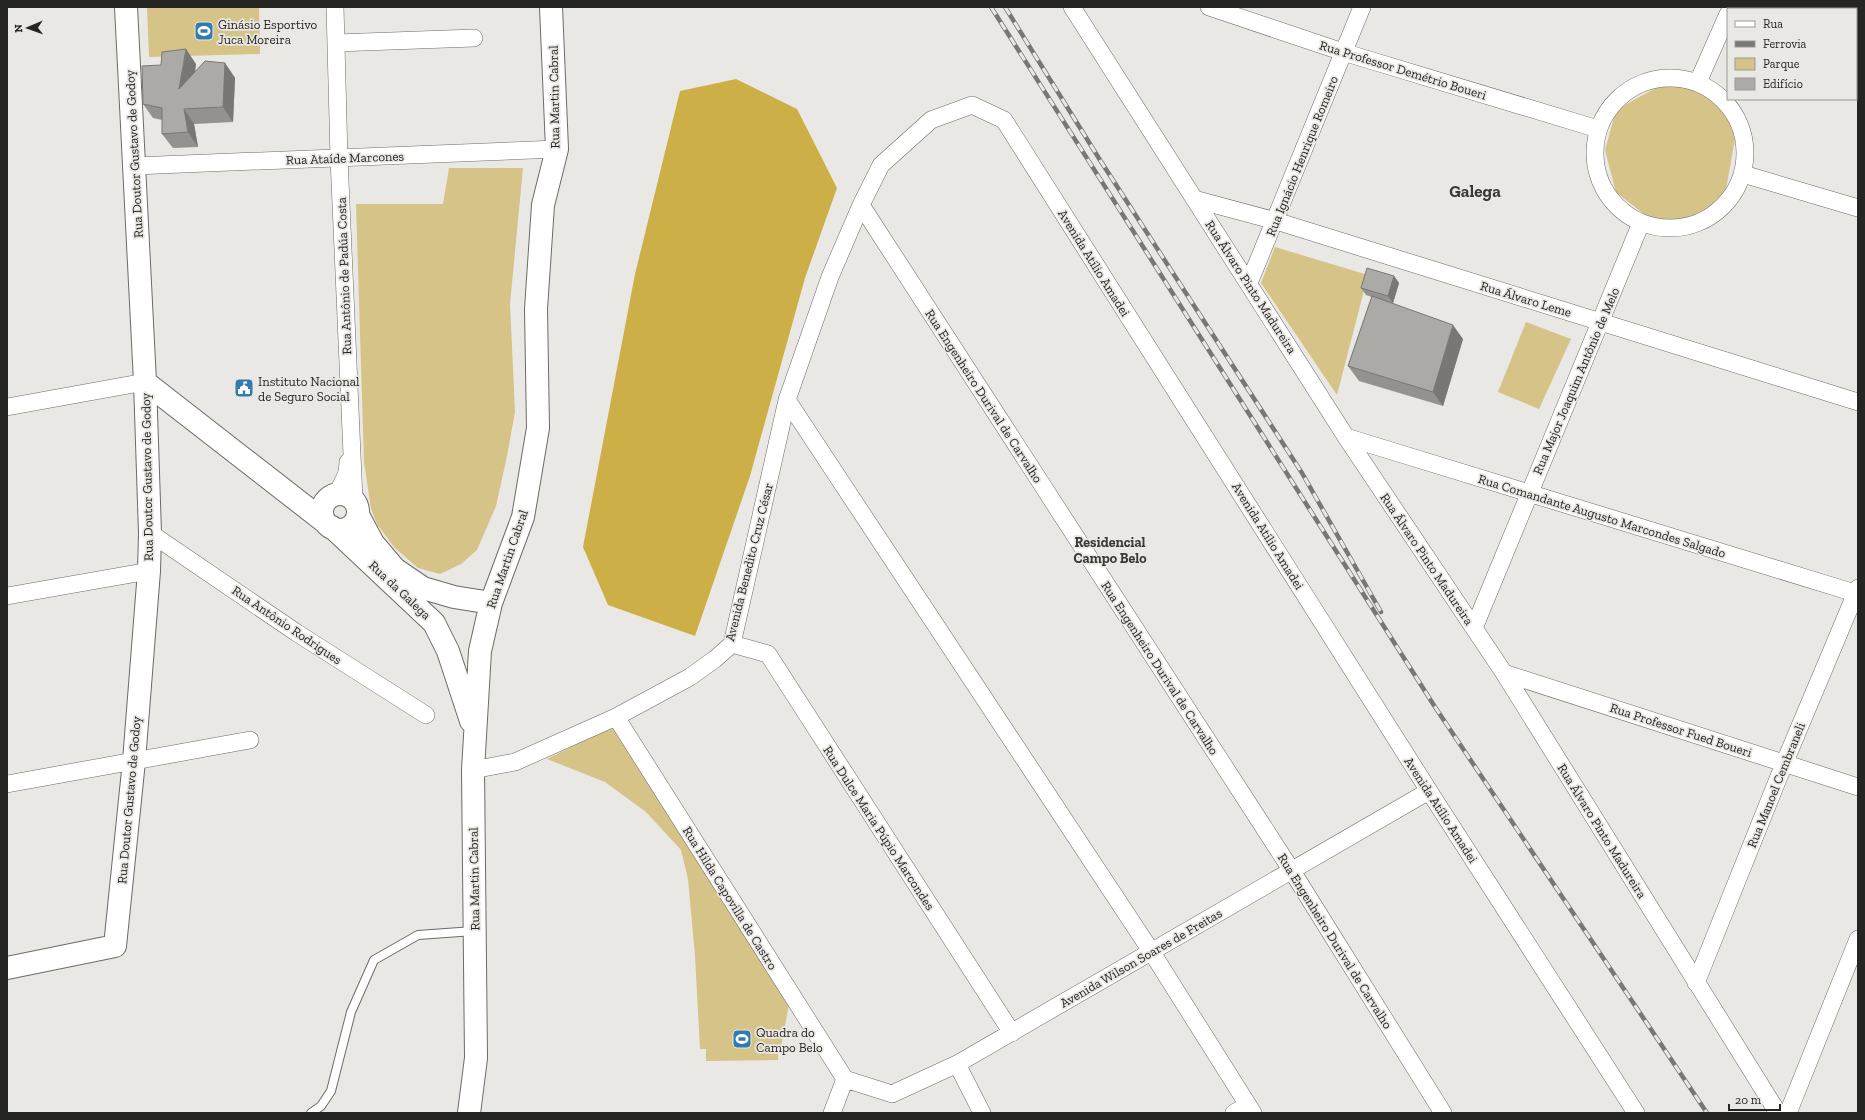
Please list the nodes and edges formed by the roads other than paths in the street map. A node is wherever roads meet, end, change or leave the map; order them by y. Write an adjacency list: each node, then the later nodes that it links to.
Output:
1 (126, 7): 15 (main road, Rua Doutor Gustavo de Godoy)
2 (335, 7): 9 (street, Rua Antônio de Padúa Costa)
3 (551, 7): 13 (main road, Rua Martin Cabral)
4 (1072, 7): 17 (street, Rua Álvaro Pinto Madureira)
5 (1209, 7): 10 (street, Rua Professor Demétrio Boueri)
6 (1362, 7): 10 (street, Rua Ignácio Henrique Romeiro)
7 (1727, 16): 11 (street)
8 (474, 38): 9 (street)
9 (336, 43): 14 (street, Rua Antônio de Padúa Costa)
10 (1343, 52): 12 (street, Rua Professor Demétrio Boueri); 20 (street, Rua Ignácio Henrique Romeiro)
11 (1698, 82): 12 (street); 16 (street)
12 (1598, 129): 21 (street)
13 (557, 149): 14 (street, Rua Ataíde Marcones); 38 (main road, Rua Martin Cabral)
14 (339, 158): 15 (street, Rua Ataíde Marcones); 31 (street, Rua Antônio de Padúa Costa)
15 (134, 166): 24 (main road, Rua Doutor Gustavo de Godoy)
16 (1743, 174): 19 (street); 21 (street)
17 (1194, 199): 20 (street, Rua Álvaro Leme); 22 (street, Rua Álvaro Pinto Madureira)
18 (861, 205): 25 (street, Avenida Benedito Cruz César); 54 (street, Avenida Atílio Amadei); 55 (street, Rua Engenheiro Durival de Carvalho)
19 (1858, 208)
20 (1276, 221): 22 (street, Rua Ignácio Henrique Romeiro); 23 (street, Rua Álvaro Leme)
21 (1641, 223): 23 (street, Rua Major Joaquim Antônio de Melo)
22 (1249, 283): 28 (street, Rua Álvaro Pinto Madureira)
23 (1601, 322): 26 (street, Rua Álvaro Leme); 30 (street, Rua Major Joaquim Antônio de Melo)
24 (145, 382): 27 (street); 29 (main road, Rua da Galega); 33 (main road, Rua Doutor Gustavo de Godoy)
25 (787, 400): 41 (street, Avenida Benedito Cruz César); 58 (street)
26 (1858, 402)
27 (7, 407)
28 (1346, 437): 30 (street, Rua Comandante Augusto Marcondes Salgado); 40 (street, Rua Álvaro Pinto Madureira)
29 (281, 487): 31 (main road, Rua da Galega); 32 (main road, Rua da Galega)
30 (1529, 494): 35 (street, Rua Comandante Augusto Marcondes Salgado); 40 (street, Rua Major Joaquim Antônio de Melo)
31 (344, 502): 32 (main road); 32 (main road); 37 (main road, Rua da Galega)
32 (329, 524): 39 (main road, Rua da Galega)
33 (150, 533): 34 (main road, Rua Doutor Gustavo de Godoy); 45 (street, Rua Antônio Rodrigues)
34 (149, 571): 36 (street); 49 (main road, Rua Doutor Gustavo de Godoy)
35 (1857, 592): 50 (street, Rua Manoel Cembraneli)
36 (7, 596)
37 (454, 597): 38 (main road, Rua da Galega); 39 (main road)
38 (491, 603): 43 (main road, Rua Martin Cabral)
39 (434, 622): 42 (main road, Rua da Galega)
40 (1474, 628): 44 (street, Rua Álvaro Pinto Madureira)
41 (732, 644): 46 (street, Avenida Benedito Cruz César); 61 (street, Rua Dulce Maria Púpio Marcondes)
42 (448, 650): 43 (main road); 47 (main road, Rua da Galega)
43 (480, 651): 47 (main road, Rua Martin Cabral)
44 (1504, 673): 50 (street, Rua Professor Fued Boueri); 60 (street, Rua Álvaro Pinto Madureira)
45 (426, 716)
46 (616, 717): 51 (street, Avenida Benedito Cruz César); 63 (street, Rua Hilda Capovilla de Castro)
47 (474, 732): 51 (main road, Rua Martin Cabral)
48 (250, 740): 49 (street)
49 (134, 761): 52 (street); 59 (main road, Rua Doutor Gustavo de Godoy)
50 (1784, 764): 53 (street, Rua Professor Fued Boueri); 60 (street, Rua Manoel Cembraneli)
51 (473, 770): 56 (main road, Rua Martin Cabral)
52 (7, 784)
53 (1858, 787)
54 (1429, 791): 55 (street, Avenida Wilson Soares de Freitas); 70 (street, Avenida Atílio Amadei)
55 (1292, 871): 58 (street, Avenida Wilson Soares de Freitas); 69 (street, Rua Engenheiro Durival de Carvalho)
56 (475, 931): 65 (lane); 66 (main road, Rua Martin Cabral)
57 (1858, 939): 72 (street)
58 (1151, 951): 61 (street, Avenida Wilson Soares de Freitas); 64 (street)
59 (7, 968)
60 (1696, 983): 71 (street, Rua Álvaro Pinto Madureira)
61 (1012, 1033): 62 (street, Avenida Wilson Soares de Freitas)
62 (957, 1064): 63 (street, Avenida Wilson Soares de Freitas); 68 (street)
63 (845, 1079): 67 (street)
64 (1245, 1110)
65 (311, 1113)
66 (469, 1113)
67 (832, 1113)
68 (982, 1113)
69 (1443, 1113)
70 (1636, 1113)
71 (1778, 1113)
72 (1788, 1113)

